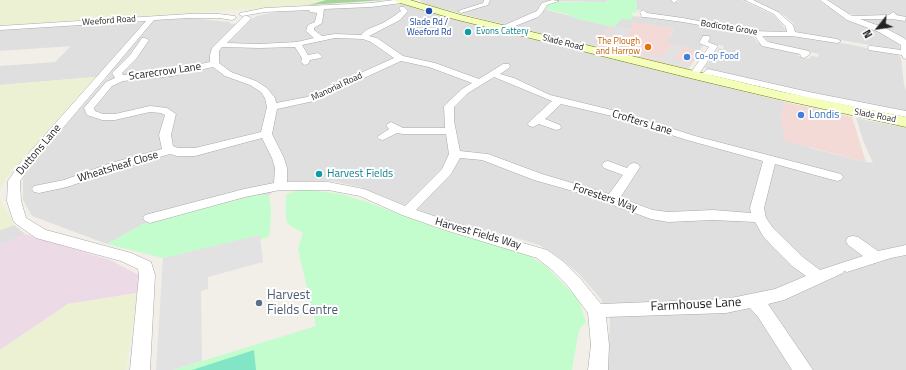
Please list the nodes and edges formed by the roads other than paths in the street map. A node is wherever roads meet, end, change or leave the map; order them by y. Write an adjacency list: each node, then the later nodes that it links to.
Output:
1 (487, 0): 12 (street)
2 (538, 0): 6 (street)
3 (556, 0): 6 (street)
4 (748, 0): 21 (street)
5 (823, 0): 16 (street)
6 (547, 3): 19 (street)
7 (402, 5): 11 (street, Weeford Road); 15 (street, Weeford Road); 19 (main road, Slade Road); 22 (street)
8 (321, 10): 9 (street); 10 (street); 24 (street)
9 (332, 10)
10 (312, 11)
11 (415, 11)
12 (461, 12)
13 (641, 14): 20 (street, Bodicote Grove)
14 (152, 18): 15 (street, Weeford Road); 18 (street, Weeford Road); 67 (street, Duttons Lane)
15 (240, 18): 29 (street)
16 (850, 18): 17 (street); 28 (street)
17 (905, 19)
18 (0, 28)
19 (502, 28): 38 (main road, Slade Road)
20 (758, 34): 21 (street, Bodicote Grove); 33 (street)
21 (792, 34): 25 (street, Bodicote Grove)
22 (363, 36): 24 (street); 34 (street)
23 (706, 38): 38 (street)
24 (320, 39): 27 (street)
25 (837, 41)
26 (146, 43): 39 (street)
27 (297, 44): 29 (street); 32 (street)
28 (906, 44): 31 (street)
29 (220, 45): 35 (street)
30 (872, 48): 31 (street)
31 (906, 55)
32 (318, 56)
33 (818, 56)
34 (400, 58): 40 (street); 42 (street, Manorial Road)
35 (214, 64): 39 (street, Scarecrow Lane); 42 (street)
36 (506, 66): 37 (street)
37 (492, 74): 40 (street); 41 (street, Crofters Lane)
38 (698, 76): 43 (main road, Slade Road)
39 (121, 78): 50 (street, Scarecrow Lane)
40 (480, 82): 47 (street)
41 (559, 100): 46 (street); 52 (street, Crofters Lane)
42 (272, 107): 48 (street)
43 (848, 107): 44 (street, Slade Road); 45 (main road, Slade Road)
44 (906, 114)
45 (906, 122)
46 (556, 127)
47 (450, 131): 49 (street); 51 (street)
48 (266, 134): 50 (street); 55 (street)
49 (383, 137)
50 (170, 150): 56 (street, Wheatsheaf Close)
51 (455, 154): 57 (street, Foresters Way); 58 (street)
52 (770, 158): 54 (street, Crofters Lane); 60 (street)
53 (608, 165): 57 (street)
54 (837, 177)
55 (280, 186): 58 (street, Harvest Fields Way); 59 (street, Harvest Fields Way)
56 (39, 189)
57 (612, 200): 60 (street, Foresters Way)
58 (407, 212): 66 (street, Harvest Fields Way)
59 (150, 218)
60 (759, 218): 64 (street)
61 (853, 241): 63 (street)
62 (906, 250): 63 (street, Farmhouse Lane)
63 (876, 257): 64 (street, Farmhouse Lane)
64 (819, 277): 65 (street, Farmhouse Lane)
65 (754, 301): 66 (street, Farmhouse Lane); 69 (street)
66 (597, 311): 68 (street)
67 (140, 370)
68 (598, 370)
69 (803, 370)

